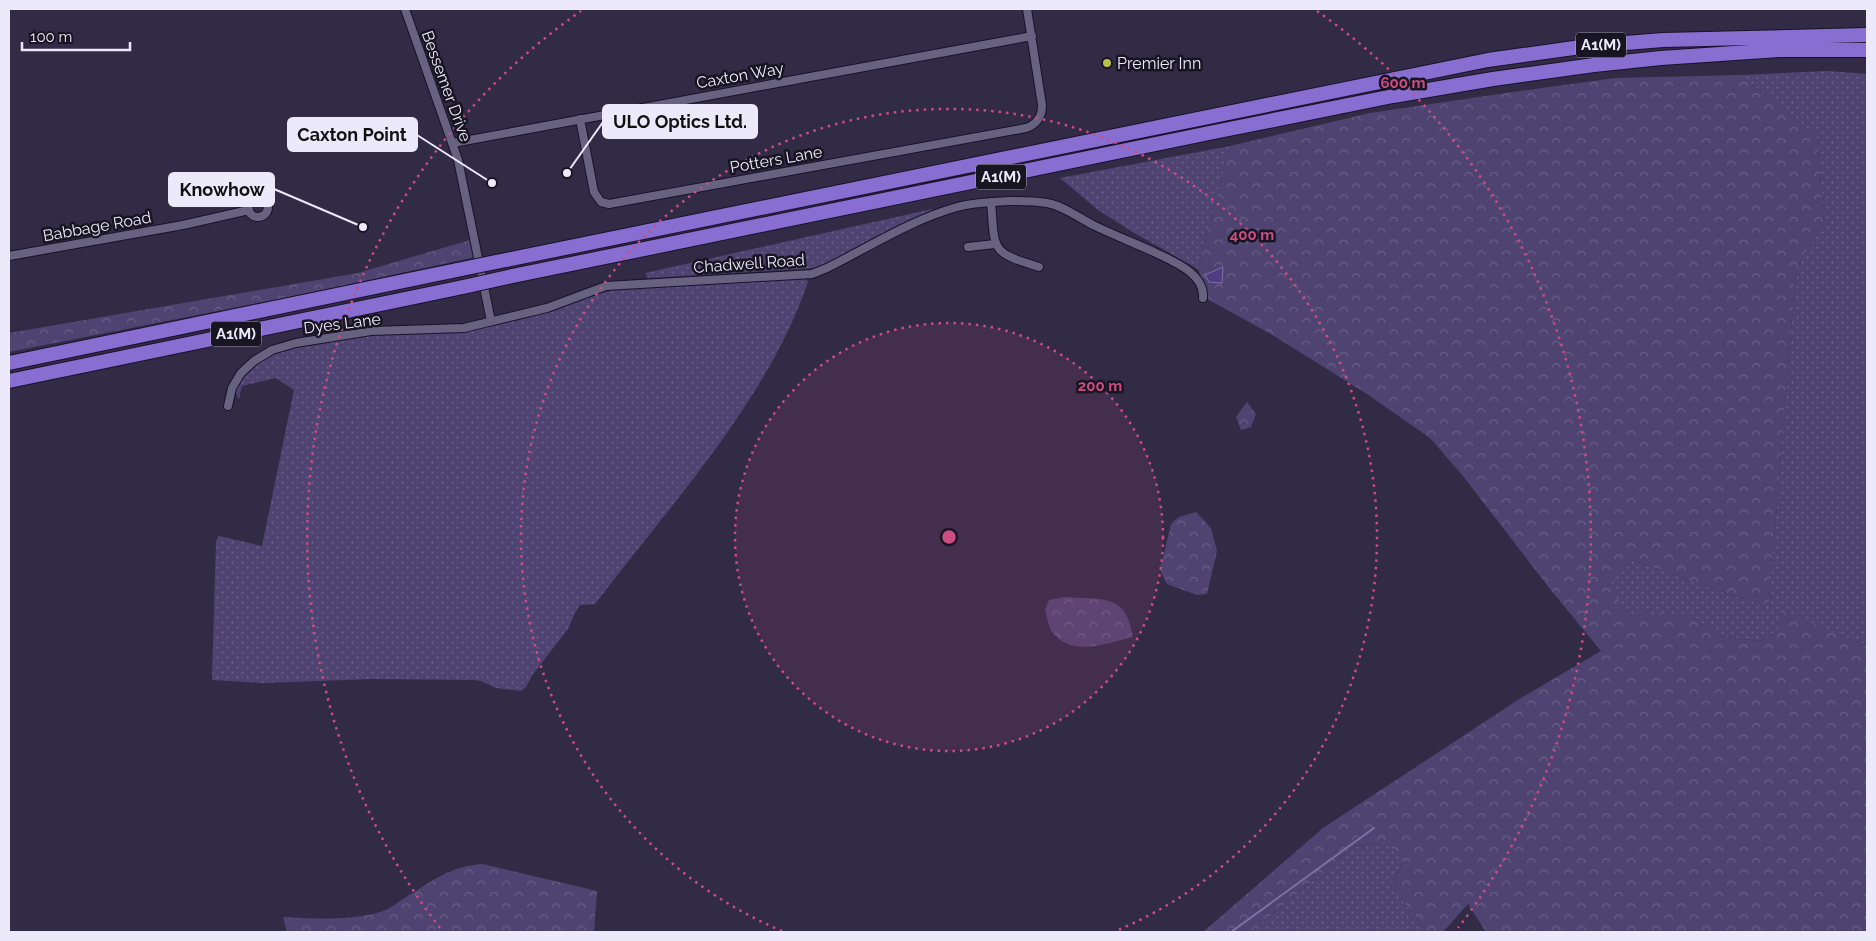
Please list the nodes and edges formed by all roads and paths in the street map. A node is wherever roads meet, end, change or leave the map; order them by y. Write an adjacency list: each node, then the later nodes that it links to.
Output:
1 (405, 9): 7 (street, Bessemer Drive)
2 (1028, 9): 4 (street)
3 (1867, 35): 16 (highway, A1(M), bridge)
4 (1032, 36): 6 (street, Caxton Way); 6 (street, Potters Lane)
5 (1867, 52): 17 (highway, A1(M), bridge)
6 (580, 119): 7 (street, Caxton Way)
7 (453, 143): 15 (street, Bessemer Drive)
8 (991, 202): 10 (street); 14 (street, Chadwell Road); 15 (street, Chadwell Road)
9 (249, 210): 12 (street, Babbage Road)
10 (995, 244): 11 (street); 13 (street)
11 (968, 247)
12 (9, 256)
13 (1040, 267)
14 (1203, 298)
15 (491, 321): 18 (street, Dyes Lane)
16 (9, 363)
17 (9, 381)
18 (228, 406)

